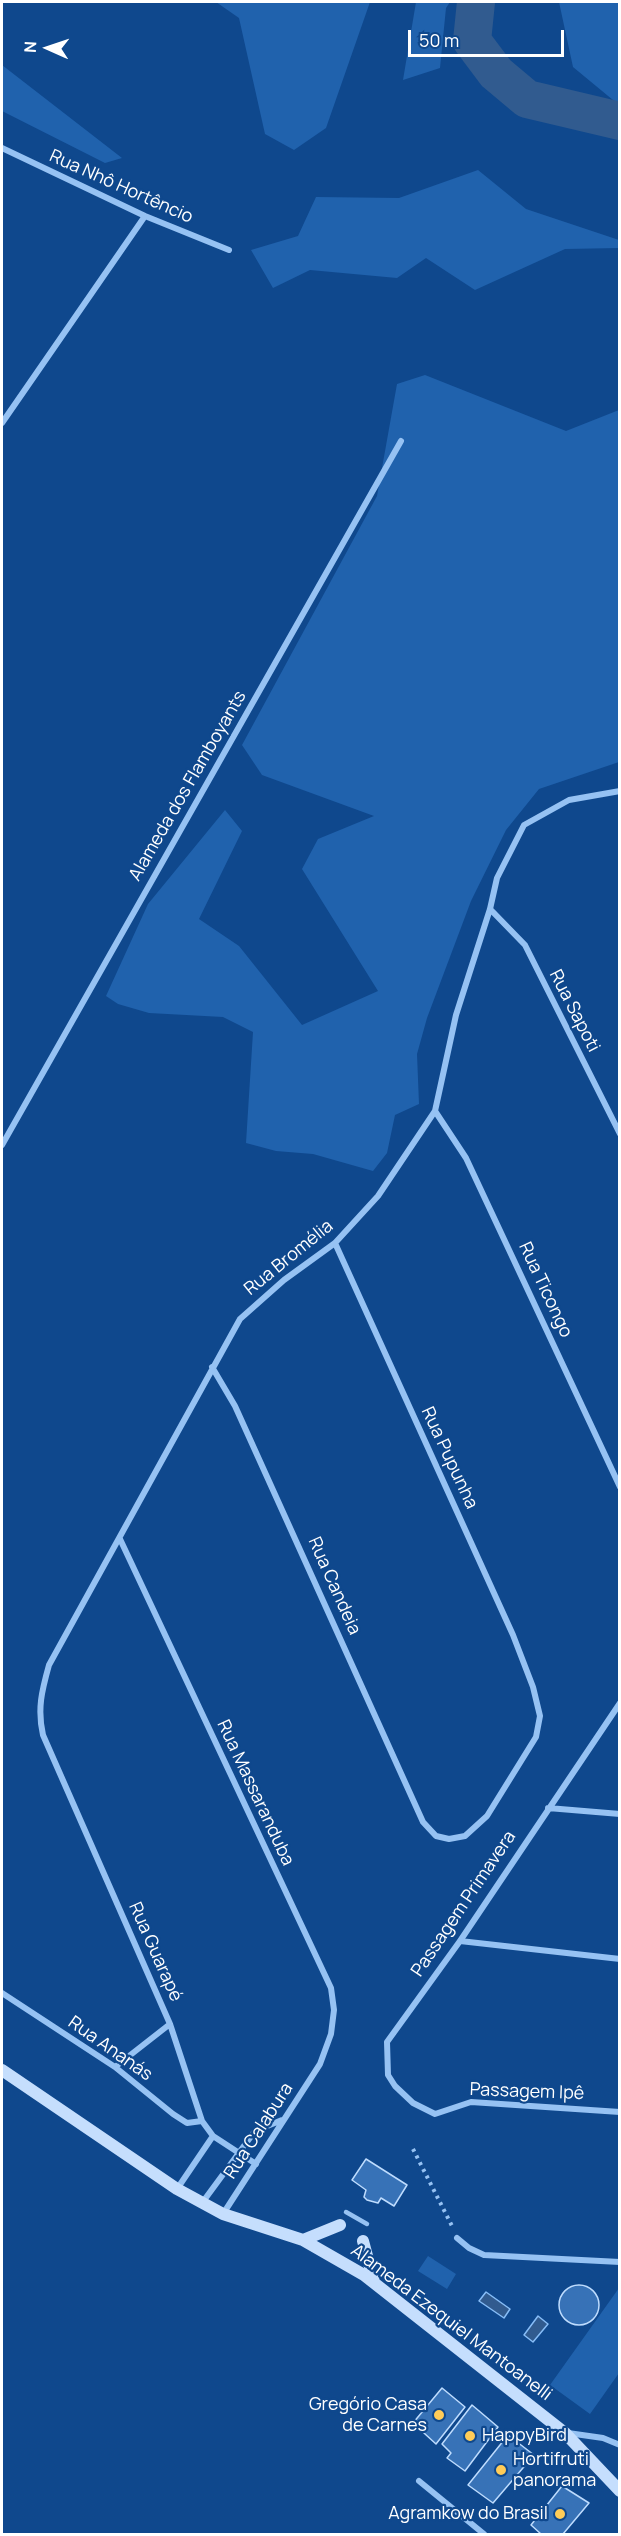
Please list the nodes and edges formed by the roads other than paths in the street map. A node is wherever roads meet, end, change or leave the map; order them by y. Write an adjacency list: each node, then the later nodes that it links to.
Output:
1 (2, 148): 2 (street, Rua Nhô Hortêncio)
2 (145, 216): 3 (street, Rua Nhô Hortêncio); 4 (street)
3 (229, 250)
4 (2, 423)
5 (401, 441): 10 (street, Alameda dos Flamboyants)
6 (620, 791): 7 (street, Rua Bromélia)
7 (490, 909): 8 (street, Rua Bromélia); 9 (street, Rua Sapoti)
8 (435, 1111): 11 (street, Rua Bromélia); 13 (street, Rua Ticongo)
9 (620, 1134)
10 (2, 1145)
11 (335, 1243): 12 (street, Rua Bromélia); 19 (street, Rua Pupunha)
12 (212, 1367): 14 (street, Rua Bromélia); 19 (street, Rua Candeia)
13 (620, 1487)
14 (120, 1539): 16 (street, Rua Bromélia); 24 (street, Rua Massaranduba)
15 (620, 1703): 17 (street, Passagem Primavera)
16 (43, 1735): 23 (street, Rua Guarapé)
17 (548, 1808): 18 (street); 20 (street, Passagem Primavera)
18 (620, 1814)
19 (423, 1822)
20 (460, 1941): 21 (street); 28 (street, Passagem Primavera)
21 (620, 1959)
22 (2, 1994): 25 (street, Rua Ananás)
23 (170, 2024): 25 (street); 30 (street, Rua Guarapé)
24 (320, 2064): 29 (street, Rua Calabura)
25 (115, 2067): 30 (street, Rua Ananás)
26 (2, 2070): 34 (main road, Alameda Ezequiel Mantoanelli)
27 (620, 2112): 28 (street, Passagem Ipê)
28 (435, 2114)
29 (284, 2120): 32 (street); 33 (street, Rua Calabura)
30 (202, 2121): 31 (street, Rua Guarapé)
31 (213, 2136): 32 (street, Rua Guarapé); 34 (street)
32 (238, 2152): 33 (street, Rua Guarapé); 35 (street)
33 (256, 2164): 37 (street, Rua Calabura)
34 (177, 2189): 35 (main road, Alameda Ezequiel Mantoanelli)
35 (201, 2203): 37 (main road, Alameda Ezequiel Mantoanelli)
36 (346, 2212): 38 (lane)
37 (223, 2214): 41 (main road, Alameda Ezequiel Mantoanelli)
38 (367, 2224)
39 (340, 2225): 41 (main road)
40 (456, 2238): 43 (street)
41 (303, 2240): 44 (main road, Alameda Ezequiel Mantoanelli)
42 (363, 2241): 44 (main road)
43 (620, 2262)
44 (374, 2282): 45 (main road, Alameda Ezequiel Mantoanelli)
45 (565, 2433): 46 (street); 48 (main road, Alameda Ezequiel Mantoanelli)
46 (620, 2445)
47 (419, 2481): 49 (street)
48 (618, 2486)
49 (484, 2535)

